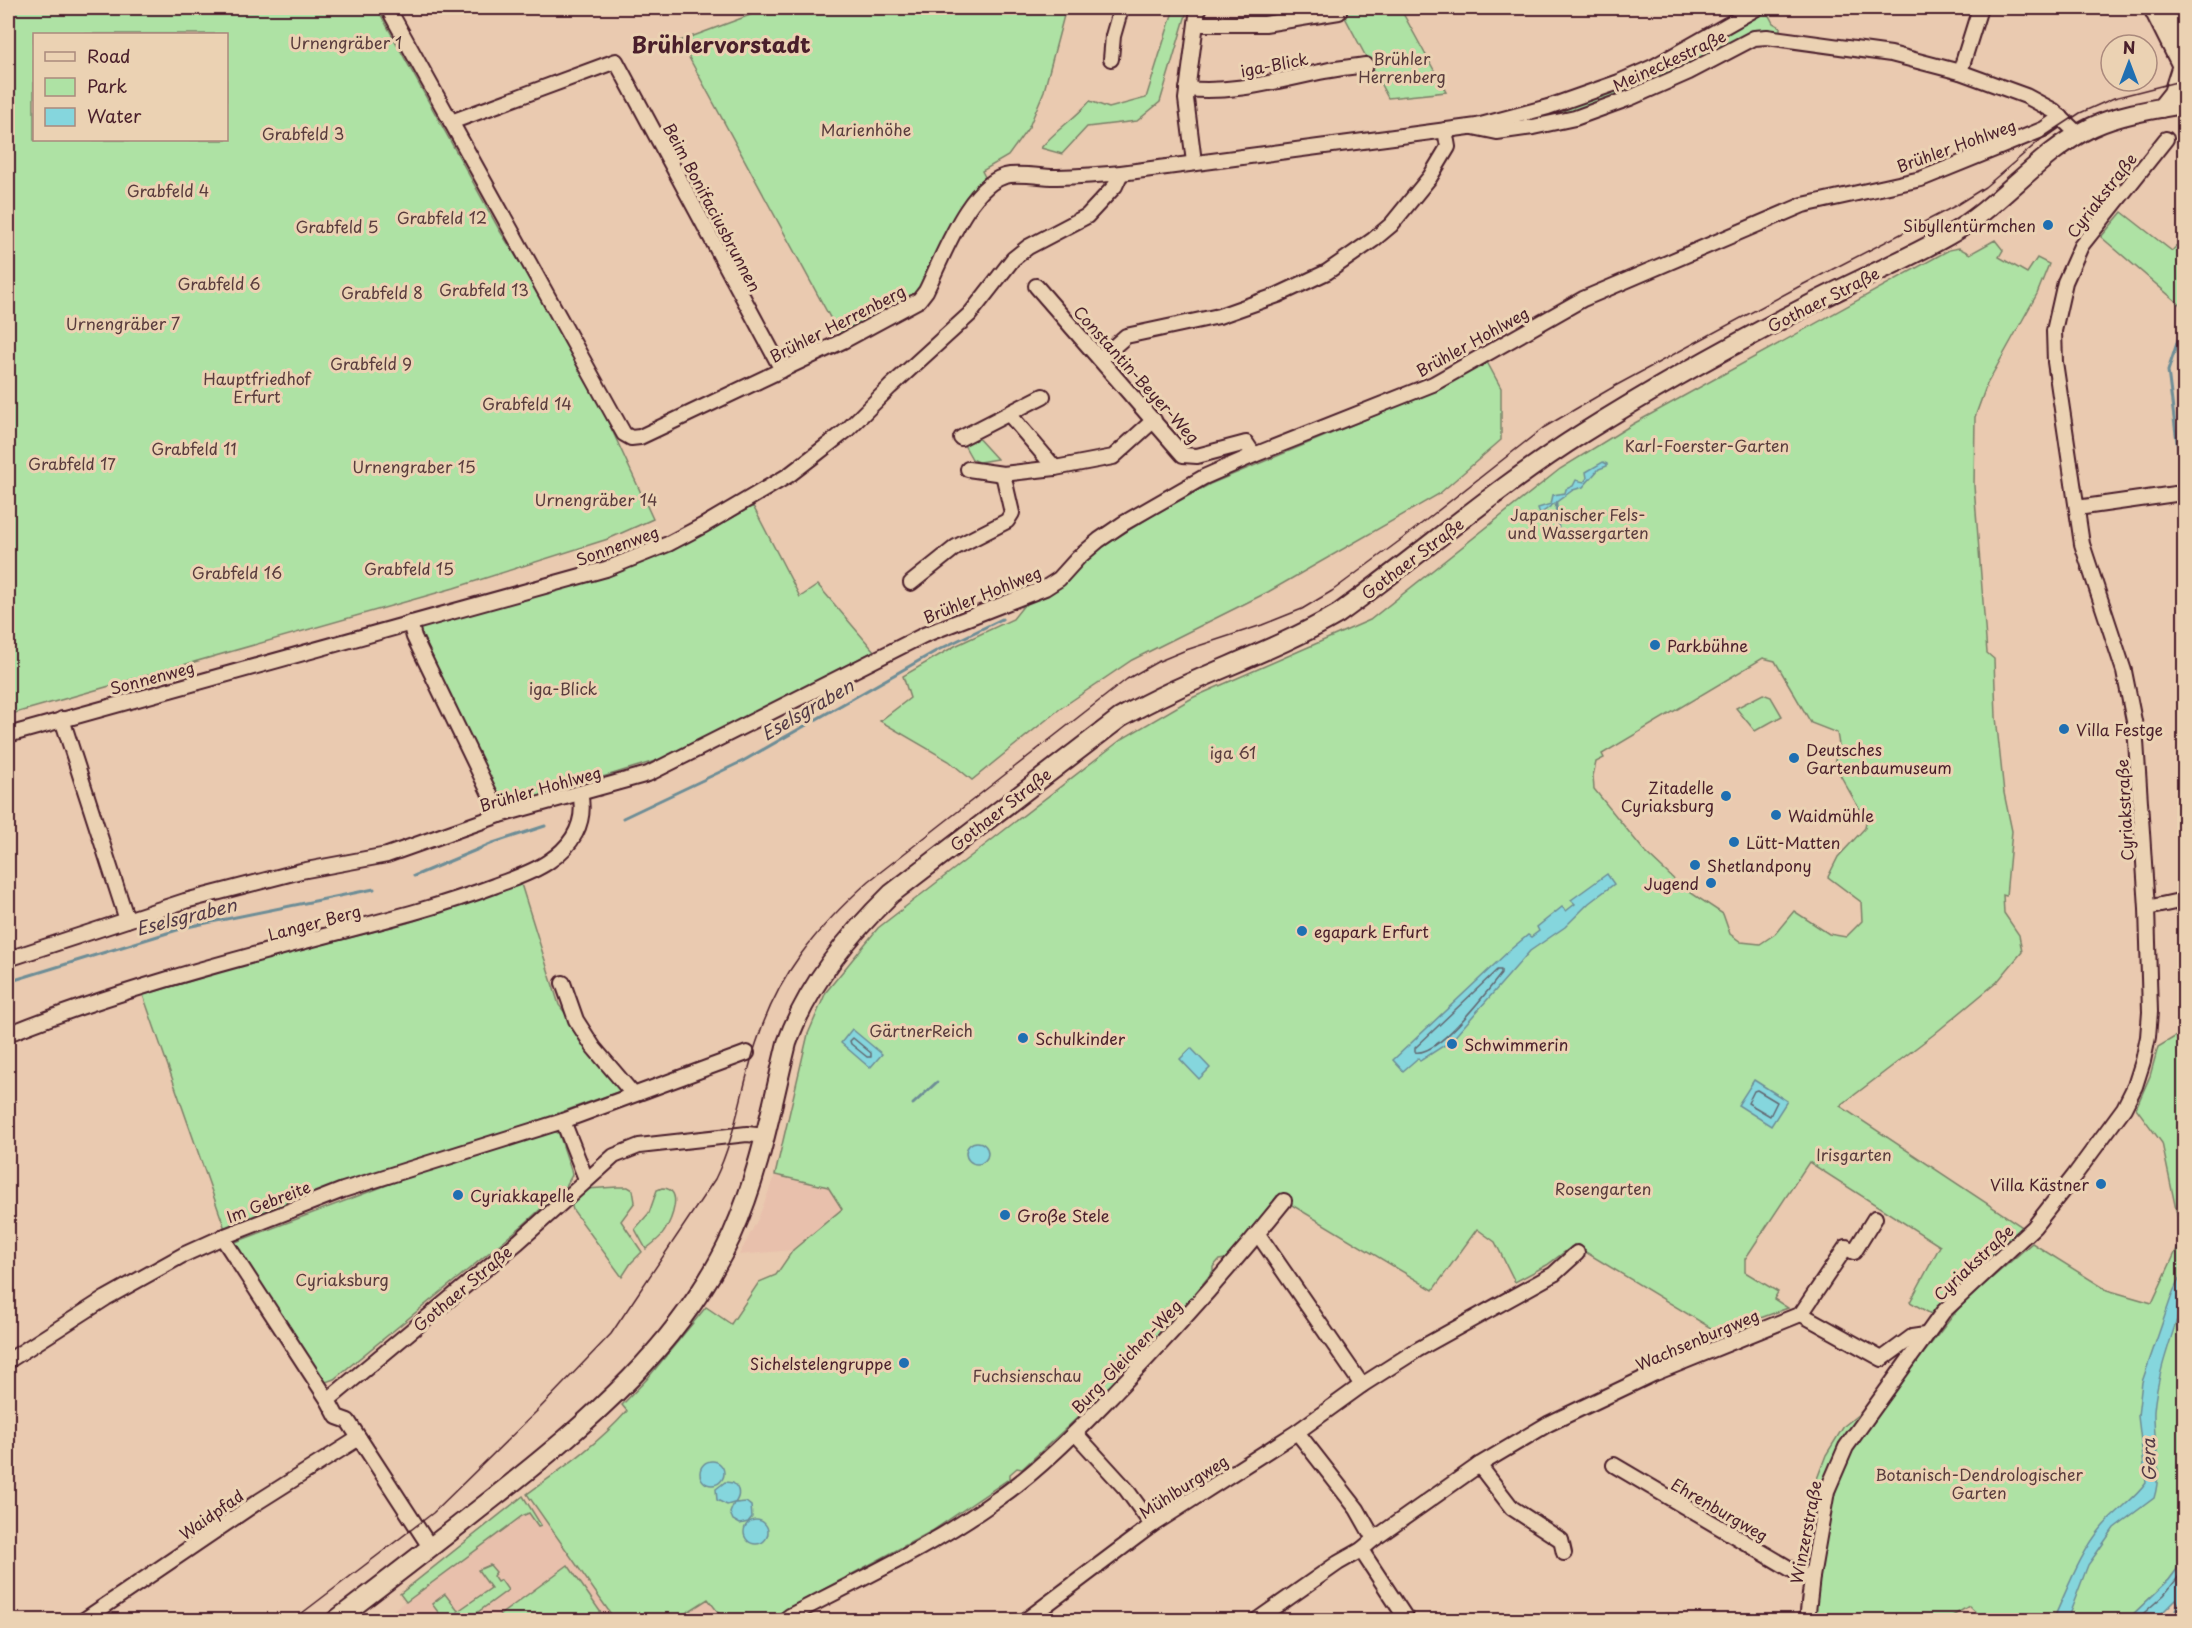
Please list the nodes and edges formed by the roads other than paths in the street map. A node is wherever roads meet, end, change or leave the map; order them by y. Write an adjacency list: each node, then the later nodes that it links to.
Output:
1 (388, 8): 19 (street, Brühler Herrenberg)
2 (1121, 8): 11 (street)
3 (1198, 8): 9 (street)
4 (1757, 8): 20 (street, Brühler Herrenberg)
5 (1980, 8): 14 (street)
6 (2153, 8): 13 (main road)
7 (1339, 12): 9 (street)
8 (2175, 15): 10 (main road)
9 (1196, 24): 15 (street)
10 (2184, 38)
11 (1111, 59)
12 (1366, 65): 15 (street, iga-Blick)
13 (2183, 68): 17 (main road)
14 (1960, 72): 18 (street, Meineckestraße); 20 (street, Meineckestraße)
15 (1187, 89): 24 (street)
16 (2184, 104): 17 (main road, Gothaer Straße)
17 (2161, 108): 22 (main road, Gothaer Straße)
18 (2061, 117): 22 (street, Meineckestraße); 33 (street, Brühler Hohlweg)
19 (451, 122): 28 (street, Beim Bonifaciusbrunnen); 28 (street, Brühler Herrenberg)
20 (1471, 127): 21 (street, Brühler Herrenberg)
21 (1445, 130): 24 (street, Brühler Herrenberg); 27 (street)
22 (2079, 135): 54 (main road, Gothaer Straße)
23 (2166, 139): 38 (street, Cyriakstraße)
24 (1194, 162): 25 (street, Brühler Herrenberg)
25 (1121, 173): 28 (street, Brühler Herrenberg); 40 (street, Sonnenweg)
26 (1036, 286): 27 (street, Constantin-Beyer-Weg)
27 (1101, 358): 31 (street, Constantin-Beyer-Weg)
28 (782, 370)
29 (1044, 396): 30 (street)
30 (1009, 414): 32 (street); 34 (street)
31 (1154, 420): 33 (street, Constantin-Beyer-Weg); 34 (street)
32 (961, 438)
33 (1254, 454): 43 (street, Brühler Hohlweg)
34 (1055, 468): 36 (street)
35 (968, 469): 36 (street)
36 (1003, 474): 39 (street)
37 (2175, 494): 38 (street)
38 (2077, 508): 46 (street, Cyriakstraße)
39 (911, 583)
40 (410, 623): 41 (street, Sonnenweg); 44 (street)
41 (62, 719): 42 (street, Sonnenweg); 47 (street)
42 (8, 735)
43 (580, 794): 44 (street, Brühler Hohlweg); 50 (street, Langer Berg)
44 (500, 816): 47 (street, Brühler Hohlweg)
45 (2184, 900): 46 (street)
46 (2147, 908): 62 (street, Cyriakstraße)
47 (128, 920): 48 (street, Brühler Hohlweg)
48 (8, 959)
49 (563, 983): 52 (street)
50 (8, 1034)
51 (747, 1053): 52 (street, Im Gebreite)
52 (633, 1094): 53 (street, Im Gebreite)
53 (563, 1121): 55 (street); 59 (street, Im Gebreite)
54 (765, 1136): 55 (street, Gothaer Straße); 73 (main road, Gothaer Straße)
55 (586, 1179): 65 (street, Gothaer Straße)
56 (1284, 1201): 58 (street, Burg-Gleichen-Weg)
57 (1875, 1218): 61 (street)
58 (1258, 1234): 64 (street); 67 (street, Burg-Gleichen-Weg)
59 (222, 1238): 63 (street, Im Gebreite); 65 (street)
60 (1577, 1253): 64 (street, Mühlburgweg)
61 (1802, 1314): 62 (street); 69 (street, Wachsenburgweg)
62 (1925, 1335): 76 (street, Winzerstraße)
63 (8, 1361)
64 (1362, 1385): 66 (street, Mühlburgweg)
65 (328, 1400): 68 (street)
66 (1297, 1432): 71 (street, Mühlburgweg); 72 (street)
67 (1075, 1433): 71 (street); 79 (street, Burg-Gleichen-Weg)
68 (359, 1438): 73 (street); 77 (street, Waidpfad)
69 (1479, 1465): 72 (street, Wachsenburgweg); 75 (street)
70 (1614, 1465): 76 (street, Ehrenburgweg)
71 (1152, 1526): 80 (street, Mühlburgweg)
72 (1374, 1539): 74 (street, Wachsenburgweg)
73 (430, 1547): 78 (main road, Gothaer Straße)
74 (1360, 1550): 81 (street, Wachsenburgweg); 82 (street)
75 (1564, 1553)
76 (1812, 1577): 83 (street, Winzerstraße)
77 (84, 1620)
78 (336, 1620)
79 (784, 1620)
80 (1026, 1620)
81 (1257, 1620)
82 (1407, 1620)
83 (1807, 1620)

